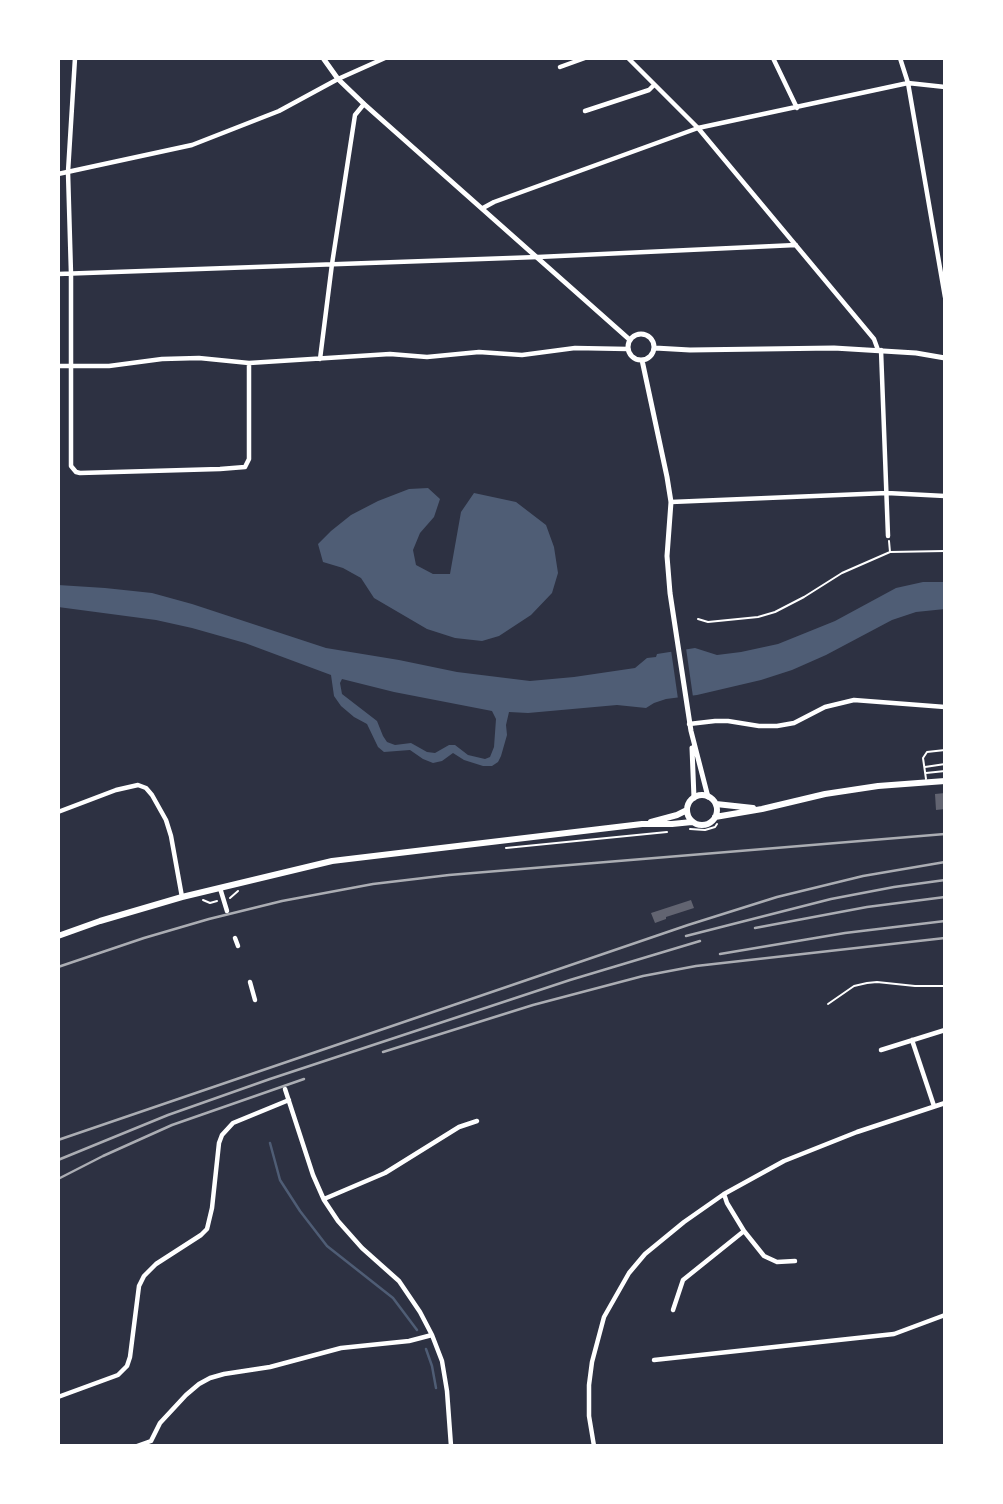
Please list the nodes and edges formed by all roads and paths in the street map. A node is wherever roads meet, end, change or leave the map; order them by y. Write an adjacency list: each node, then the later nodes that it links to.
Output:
1 (75, 58): 17 (street)
2 (323, 58): 9 (street)
3 (386, 58): 9 (street)
4 (585, 58): 8 (street)
5 (628, 58): 11 (street)
6 (774, 58): 14 (street)
7 (900, 58): 10 (street)
8 (560, 67)
9 (338, 79): 13 (street); 17 (street)
10 (908, 83): 12 (street); 14 (street); 25 (street)
11 (654, 85): 15 (street); 16 (street)
12 (945, 87)
13 (364, 104): 19 (street); 22 (street)
14 (797, 108): 16 (street)
15 (585, 111)
16 (698, 128): 19 (street); 20 (street)
17 (68, 172): 18 (street); 24 (street)
18 (58, 174)
19 (483, 208): 21 (street)
20 (796, 245): 21 (street); 29 (street)
21 (538, 257): 22 (street); 26 (street)
22 (332, 264): 24 (street); 31 (street)
23 (58, 274): 24 (street)
24 (71, 274): 34 (street)
25 (945, 297)
26 (630, 340): 27 (street); 28 (street)
27 (655, 348): 29 (street); 32 (street)
28 (628, 349): 31 (street); 32 (street)
29 (880, 350): 30 (street); 36 (street)
30 (945, 358)
31 (320, 359): 33 (street)
32 (642, 360): 38 (street)
33 (249, 362): 34 (street); 34 (street)
34 (70, 365): 35 (street)
35 (58, 366)
36 (887, 493): 37 (street); 38 (street); 39 (street)
37 (945, 496)
38 (671, 502): 44 (street)
39 (888, 536): 41 (path)
40 (945, 551): 41 (path)
41 (890, 552): 42 (path)
42 (698, 619)
43 (945, 706): 44 (street)
44 (690, 728): 52 (street); 53 (street)
45 (945, 750): 47 (lane)
46 (945, 764): 47 (lane)
47 (924, 767): 49 (lane)
48 (945, 771): 49 (lane)
49 (925, 773): 51 (lane)
50 (945, 781): 51 (main road)
51 (926, 783): 55 (main road)
52 (708, 797): 53 (main road); 54 (main road)
53 (694, 798): 56 (main road)
54 (716, 804): 55 (main road); 58 (main road)
55 (762, 809): 58 (main road)
56 (687, 810): 59 (main road); 60 (main road)
57 (58, 812): 65 (street)
58 (717, 820): 59 (main road); 61 (path)
59 (692, 822): 60 (main road)
60 (642, 824): 64 (main road)
61 (687, 829)
62 (673, 831): 63 (path)
63 (508, 848)
64 (219, 887): 65 (main road); 66 (street)
65 (182, 897): 67 (main road)
66 (227, 911)
67 (58, 936)
68 (235, 938): 69 (street)
69 (238, 946)
70 (250, 982): 72 (street)
71 (945, 986): 73 (lane)
72 (255, 1000)
73 (828, 1004)
74 (945, 1030): 75 (street)
75 (912, 1040): 76 (street); 80 (street)
76 (881, 1050)
77 (285, 1089): 78 (street)
78 (289, 1100): 83 (street); 90 (street)
79 (945, 1103): 80 (street)
80 (934, 1107): 82 (street)
81 (477, 1121): 83 (street)
82 (724, 1194): 84 (street); 93 (street)
83 (324, 1199): 88 (street)
84 (744, 1231): 85 (street); 86 (street)
85 (795, 1261)
86 (673, 1310)
87 (945, 1315): 89 (street)
88 (432, 1335): 91 (street); 92 (street)
89 (654, 1360)
90 (58, 1397)
91 (137, 1446)
92 (451, 1446)
93 (594, 1446)

